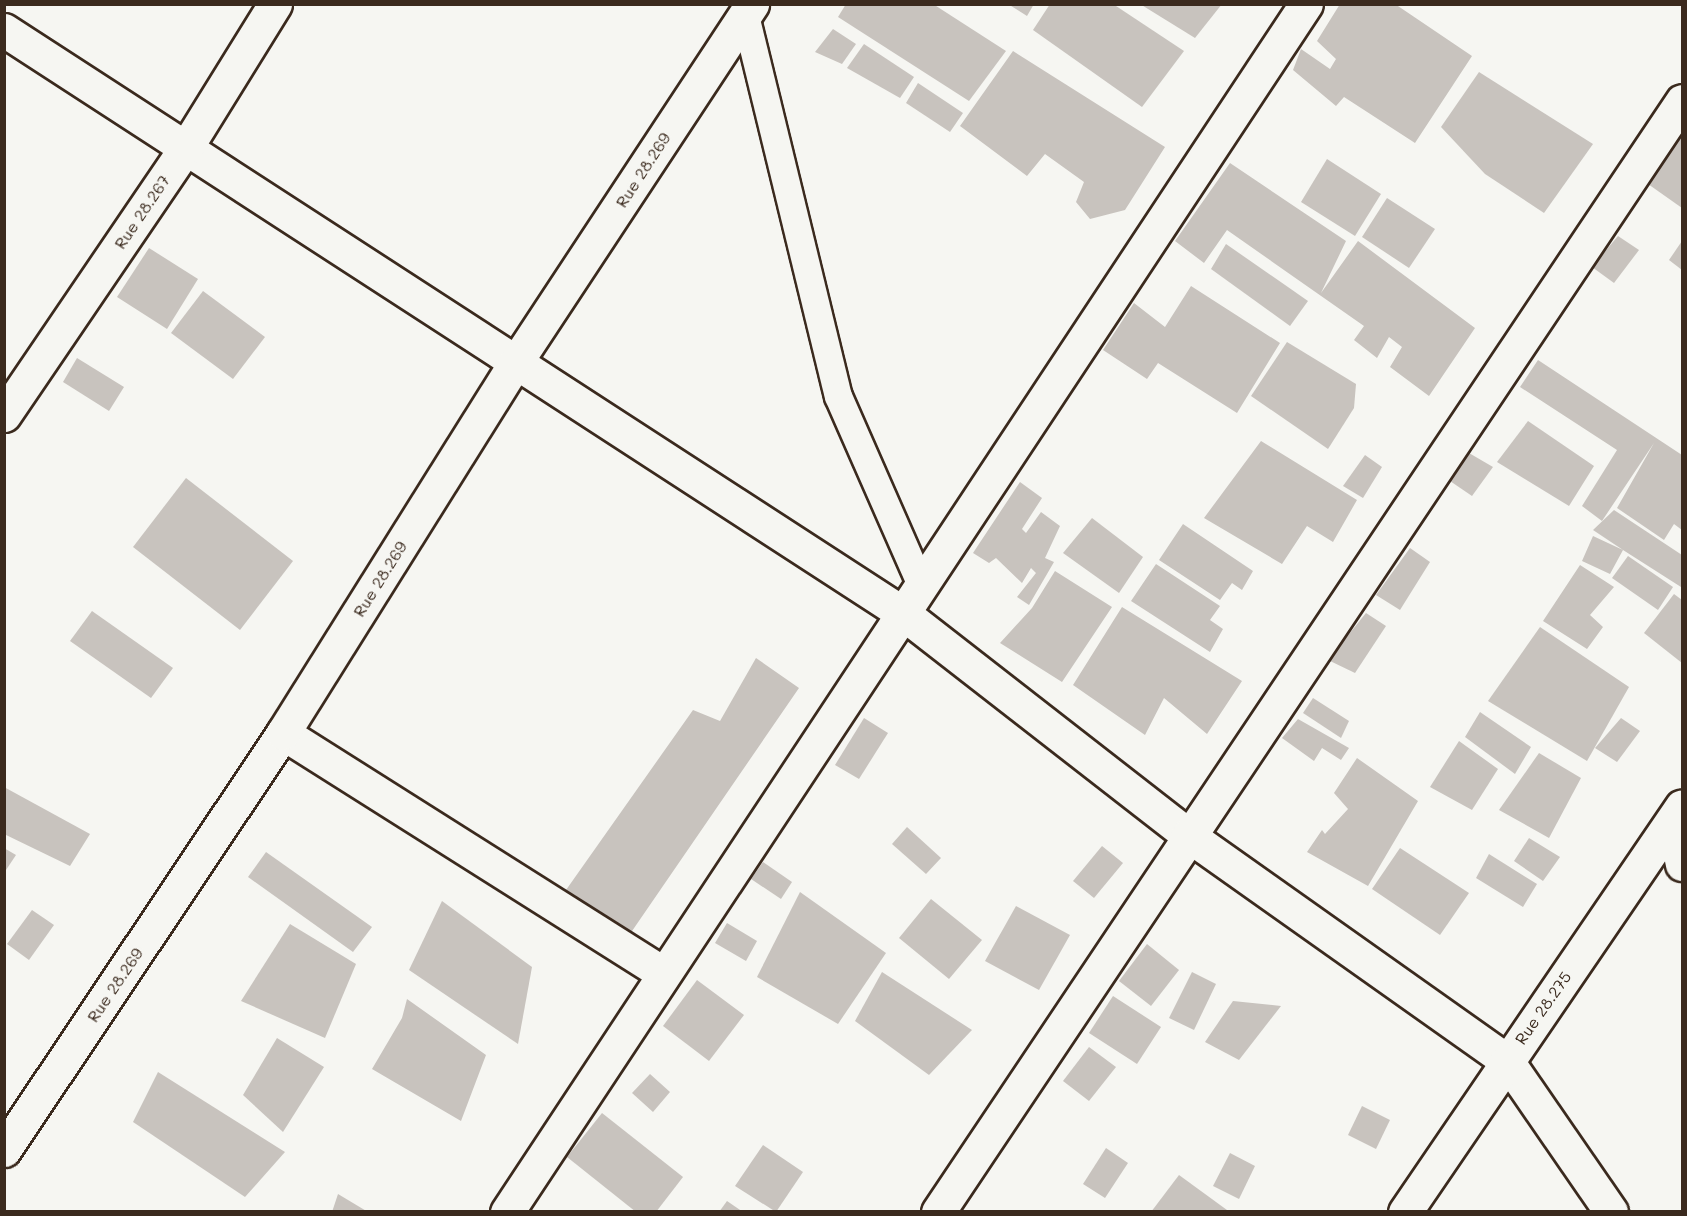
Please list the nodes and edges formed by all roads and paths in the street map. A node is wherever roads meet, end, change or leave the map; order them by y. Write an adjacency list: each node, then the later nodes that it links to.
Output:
1 (275, 4): 6 (street, Rue 28.267)
2 (1305, 4): 9 (street)
3 (748, 10): 7 (street, Rue 28.269); 9 (lane)
4 (4, 30): 6 (street)
5 (1683, 101): 13 (street)
6 (187, 146): 7 (street); 8 (street, Rue 28.267)
7 (516, 362): 10 (street); 11 (street, Rue 28.269)
8 (4, 416)
9 (922, 587): 10 (street)
10 (904, 614): 13 (street); 15 (street)
11 (284, 732): 15 (street); 17 (street, Rue 28.269)
12 (1678, 814): 14 (street); 16 (street, Rue 28.275)
13 (1188, 835): 16 (street); 19 (street)
14 (1683, 864)
15 (661, 972): 18 (street)
16 (1507, 1061): 20 (street, Rue 28.275); 21 (street)
17 (4, 1150)
18 (520, 1207)
19 (938, 1212)
20 (1405, 1212)
21 (1611, 1212)

